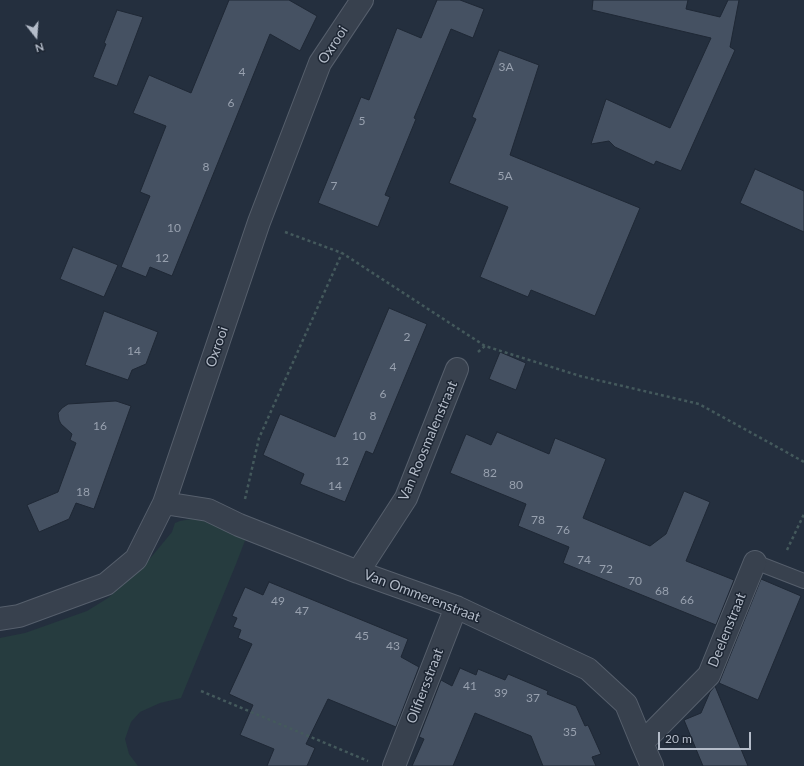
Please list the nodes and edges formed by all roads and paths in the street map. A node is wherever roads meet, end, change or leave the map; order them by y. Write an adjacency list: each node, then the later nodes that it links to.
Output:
1 (362, 0): 2 (street, Oxrooi)
2 (259, 222): 3 (path); 6 (street, Oxrooi)
3 (342, 253): 5 (path); 8 (path)
4 (458, 369): 11 (street, Van Roosmalenstraat)
5 (804, 462)
6 (164, 503): 8 (street, Van Ommerenstraat); 14 (street, Oxrooi)
7 (804, 514): 10 (path)
8 (240, 525): 11 (street, Van Ommerenstraat)
9 (755, 562): 10 (lane, Deelenstraat); 16 (street, Deelenstraat)
10 (777, 571): 12 (lane, Deelenstraat)
11 (358, 572): 13 (street, Van Ommerenstraat)
12 (804, 581)
13 (456, 606): 16 (street, Van Ommerenstraat); 18 (street, Olifiersstraat)
14 (0, 619)
15 (201, 691): 17 (path)
16 (642, 743): 19 (street, Van Ommerenstraat)
17 (372, 763)
18 (394, 766)
19 (652, 766)

